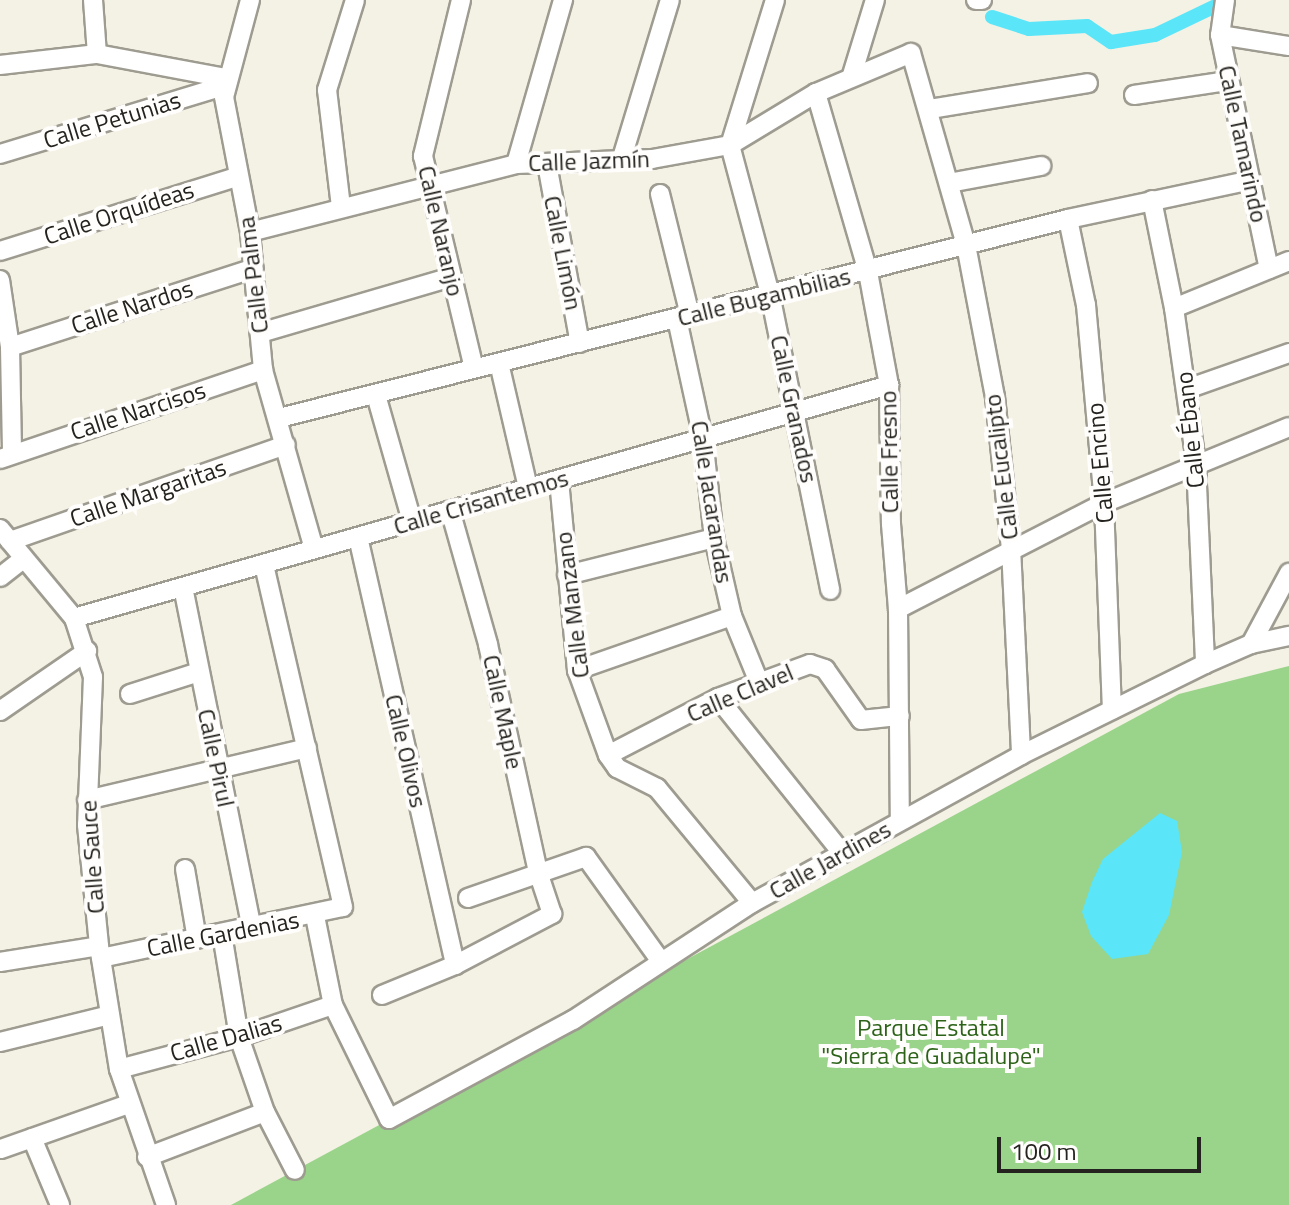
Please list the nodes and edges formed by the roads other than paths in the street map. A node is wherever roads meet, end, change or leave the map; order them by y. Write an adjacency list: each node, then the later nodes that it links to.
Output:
1 (93, 0): 12 (street)
2 (250, 0): 16 (street, Calle Palma)
3 (355, 0): 33 (street)
4 (461, 0): 30 (street, Calle Naranjo)
5 (563, 0): 24 (street)
6 (670, 0): 23 (street)
7 (775, 0): 21 (street)
8 (875, 0): 14 (street)
9 (1221, 18): 10 (street); 15 (street, Calle Tamarindo)
10 (1289, 46)
11 (911, 53): 14 (street, Calle Jazmín); 20 (street, Calle Eucalipto)
12 (97, 54): 13 (street); 16 (street)
13 (0, 65)
14 (852, 75): 18 (street, Calle Jazmín)
15 (1228, 81): 19 (street); 28 (street, Calle Tamarindo)
16 (225, 82): 22 (street, Calle Petunias); 27 (street, Calle Palma)
17 (1088, 83): 20 (street)
18 (816, 93): 21 (street, Calle Jazmín); 41 (street, Calle Fresno)
19 (1134, 95)
20 (930, 109): 29 (street, Calle Eucalipto)
21 (730, 145): 23 (street, Calle Jazmín); 44 (street, Calle Granados)
22 (0, 154)
23 (621, 161): 25 (street, Calle Jazmín)
24 (516, 164): 25 (street, Calle Jazmín); 30 (street, Calle Jazmín)
25 (547, 164): 48 (street, Calle Limón)
26 (1041, 166): 29 (street)
27 (239, 176): 35 (street, Calle Palma); 37 (street, Calle Orquídeas)
28 (1251, 180): 32 (street, Calle Bugambilias); 40 (street, Calle Tamarindo)
29 (949, 183): 36 (street, Calle Eucalipto)
30 (426, 184): 33 (street, Calle Jazmín); 42 (street, Calle Naranjo)
31 (660, 194): 46 (street, Calle Jacarandas)
32 (1152, 200): 34 (street, Calle Bugambilias); 45 (street, Calle Ébano)
33 (341, 207): 35 (street, Calle Jazmín)
34 (1068, 219): 36 (street, Calle Bugambilias); 66 (street, Calle Encino)
35 (250, 232): 39 (street, Calle Palma)
36 (966, 245): 41 (street, Calle Bugambilias); 72 (street, Calle Eucalipto)
37 (0, 251)
38 (1289, 261): 40 (street)
39 (254, 268): 47 (street, Calle Palma); 49 (street, Calle Nardos)
40 (1269, 269): 45 (street)
41 (868, 272): 44 (street, Calle Bugambilias); 54 (street, Calle Fresno)
42 (451, 277): 47 (street); 52 (street, Calle Naranjo)
43 (0, 280): 49 (street)
44 (770, 294): 46 (street, Calle Bugambilias); 57 (street, Calle Granados)
45 (1174, 308): 55 (street, Calle Ébano)
46 (683, 317): 48 (street, Calle Bugambilias); 60 (street, Calle Jacarandas)
47 (260, 333): 53 (street, Calle Palma)
48 (580, 343): 51 (street, Calle Bugambilias)
49 (10, 347): 62 (street)
50 (1289, 353): 55 (street)
51 (499, 363): 52 (street, Calle Bugambilias); 65 (street)
52 (474, 368): 56 (street, Calle Bugambilias)
53 (263, 370): 58 (street, Calle Palma); 62 (street, Calle Narcisos)
54 (889, 385): 57 (street, Calle Crisantemos); 81 (street, Calle Fresno)
55 (1187, 389): 63 (street, Calle Ébano)
56 (376, 395): 58 (street, Calle Bugambilias); 68 (street)
57 (796, 412): 60 (street, Calle Crisantemos); 80 (street, Calle Granados)
58 (279, 418): 61 (street, Calle Palma)
59 (1289, 427): 63 (street)
60 (703, 438): 64 (street, Calle Crisantemos); 71 (street, Calle Jacarandas)
61 (286, 445): 69 (street, Calle Margaritas); 73 (street, Calle Palma)
62 (6, 456)
63 (1196, 463): 66 (street); 87 (street, Calle Ébano)
64 (559, 480): 65 (street, Calle Crisantemos); 77 (street, Calle Manzano)
65 (528, 488): 67 (street, Calle Crisantemos)
66 (1104, 503): 72 (street); 93 (street, Calle Encino)
67 (450, 510): 68 (street, Calle Crisantemos); 104 (street, Calle Maple)
68 (412, 521): 70 (street, Calle Crisantemos)
69 (5, 535): 74 (street, Calle Sauce)
70 (358, 537): 73 (street, Calle Crisantemos); 114 (street, Calle Olivos)
71 (714, 538): 77 (street); 82 (street, Calle Jacarandas)
72 (1011, 548): 81 (street); 98 (street, Calle Eucalipto)
73 (314, 549): 75 (street, Calle Crisantemos)
74 (23, 559): 78 (street); 83 (street, Calle Sauce)
75 (264, 564): 79 (street, Calle Crisantemos); 96 (street)
76 (1289, 573): 85 (street)
77 (567, 575): 88 (street, Calle Manzano)
78 (0, 577)
79 (183, 587): 83 (street, Calle Crisantemos); 89 (street, Calle Pirul)
80 (830, 590)
81 (898, 609): 95 (street, Calle Fresno)
82 (732, 616): 88 (street); 90 (street, Calle Jacarandas)
83 (74, 618): 86 (street, Calle Sauce)
84 (1289, 636): 85 (street, Calle Jardines)
85 (1251, 644): 87 (street, Calle Jardines)
86 (87, 651): 94 (street); 100 (street, Calle Sauce)
87 (1205, 664): 93 (street, Calle Jardines)
88 (577, 670): 97 (street, Calle Manzano)
89 (199, 672): 91 (street); 99 (street, Calle Pirul)
90 (759, 682): 92 (street, Calle Clavel); 95 (street, Calle Clavel)
91 (130, 694)
92 (718, 698): 97 (street, Calle Clavel); 102 (street)
93 (1112, 710): 98 (street, Calle Jardines)
94 (0, 711)
95 (900, 716): 101 (street, Calle Fresno)
96 (307, 748): 99 (street); 107 (street, Calle Gardenias)
97 (608, 755): 106 (street)
98 (1021, 755): 101 (street, Calle Jardines)
99 (218, 770): 100 (street); 108 (street, Calle Pirul)
100 (87, 800): 111 (street, Calle Sauce)
101 (900, 821): 102 (street, Calle Jardines)
102 (842, 853): 106 (street, Calle Jardines)
103 (185, 869): 110 (street)
104 (538, 872): 105 (street); 112 (street); 114 (street, Calle Maple)
105 (468, 898)
106 (752, 903): 112 (street, Calle Jardines)
107 (315, 916): 108 (street, Calle Gardenias); 116 (street)
108 (252, 928): 109 (street, Calle Gardenias)
109 (222, 934): 110 (street, Calle Gardenias); 118 (street)
110 (197, 939): 111 (street, Calle Gardenias)
111 (100, 952): 113 (street, Calle Gardenias); 117 (street, Calle Sauce)
112 (660, 960): 116 (street, Calle Jardines)
113 (0, 962)
114 (455, 965): 115 (street)
115 (382, 995)
116 (333, 1005): 118 (street, Calle Dalias)
117 (110, 1015): 119 (street); 120 (street, Calle Sauce)
118 (239, 1037): 120 (street, Calle Dalias); 122 (street)
119 (0, 1042)
120 (119, 1069): 121 (street, Calle Sauce)
121 (129, 1104): 123 (street); 125 (street, Calle Sauce)
122 (265, 1112): 125 (street); 126 (street)
123 (32, 1138): 124 (street); 127 (street)
124 (1, 1149)
125 (147, 1157): 128 (street, Calle Sauce)
126 (295, 1170)
127 (60, 1205)
128 (166, 1205)

